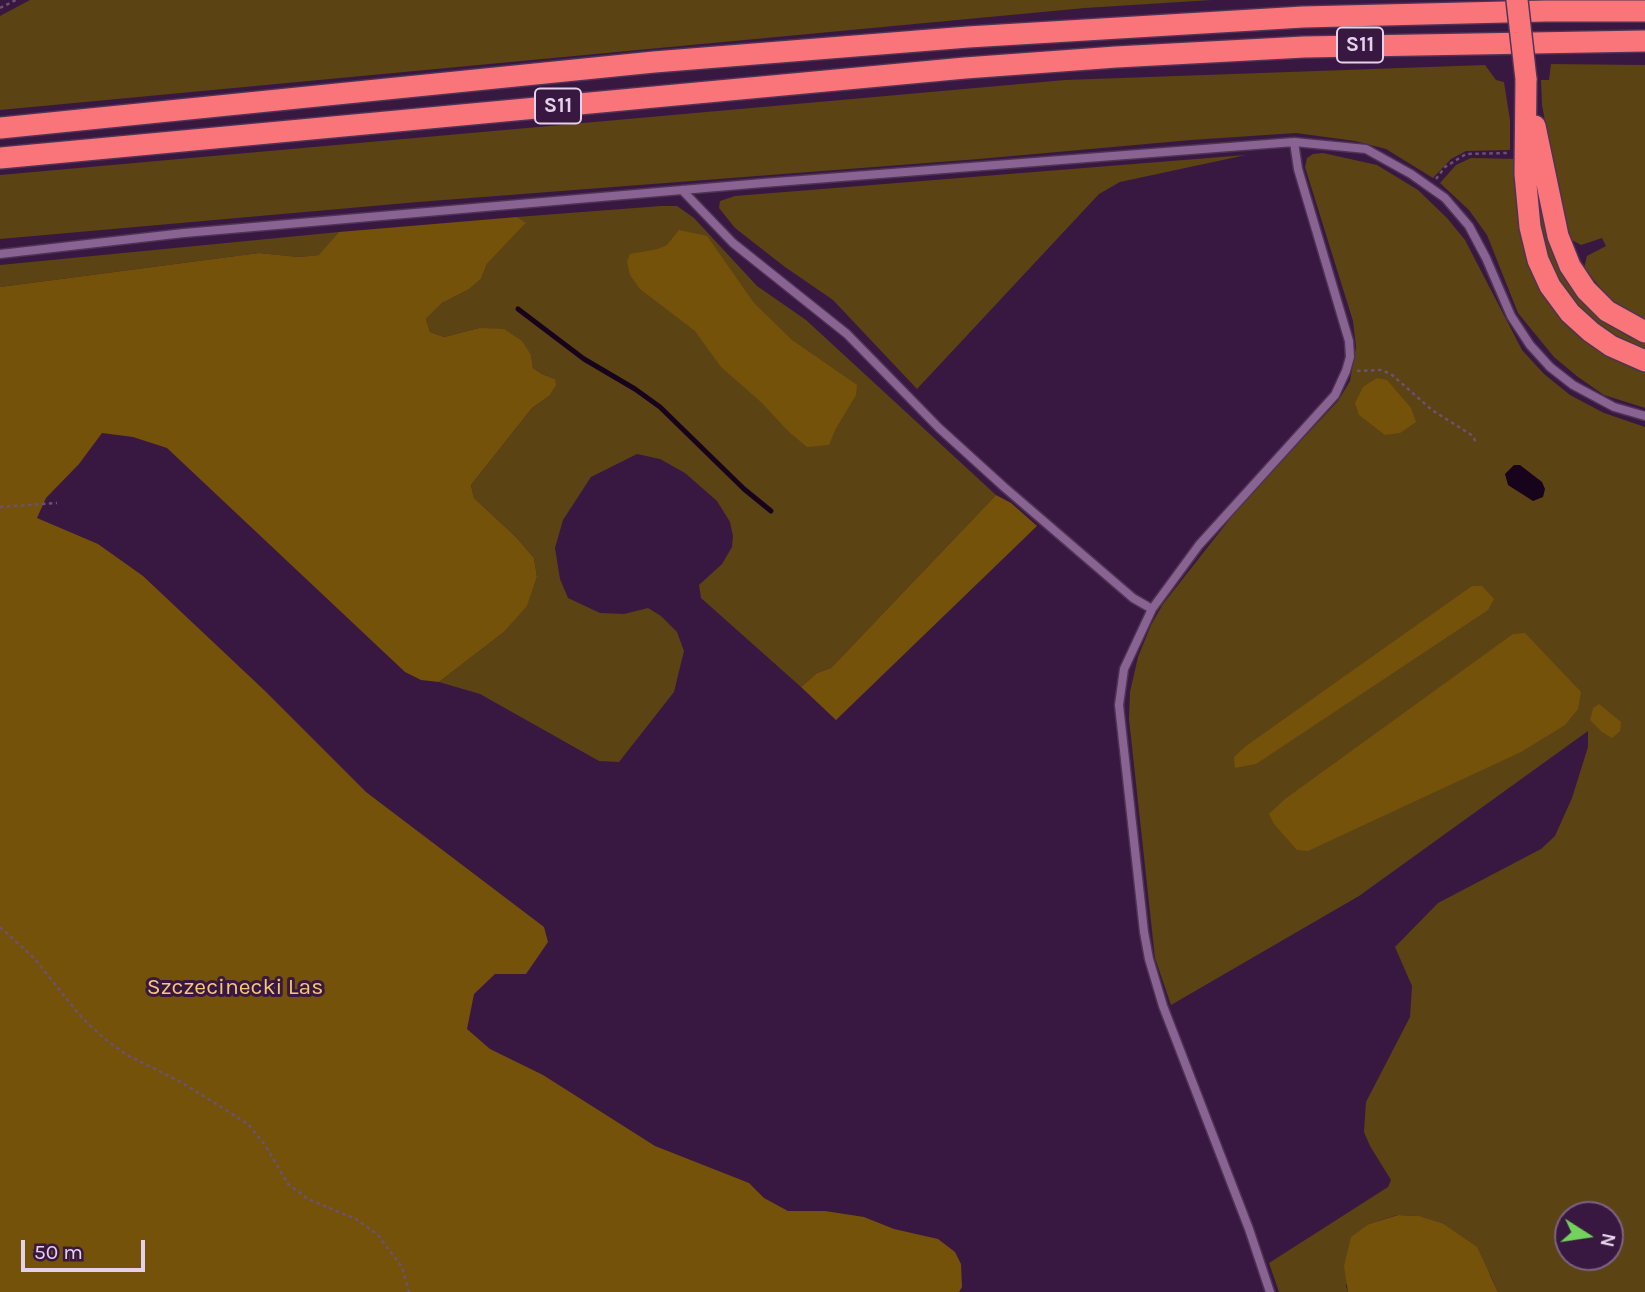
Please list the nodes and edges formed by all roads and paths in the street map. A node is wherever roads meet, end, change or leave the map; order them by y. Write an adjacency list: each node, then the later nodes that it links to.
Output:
1 (16, 0): 4 (path)
2 (1517, 0): 10 (highway, bridge)
3 (1621, 0): 5 (highway)
4 (0, 8)
5 (1584, 11): 6 (highway, S11); 11 (highway, S11)
6 (1645, 11)
7 (1605, 40): 8 (highway, S11); 9 (highway); 14 (highway, S11)
8 (1645, 41)
9 (1645, 47)
10 (1526, 79): 18 (highway); 19 (highway)
11 (0, 128)
12 (1294, 142): 15 (lane); 16 (lane); 20 (lane)
13 (1514, 153): 15 (path)
14 (0, 158)
15 (1430, 187): 21 (lane)
16 (682, 190): 17 (lane); 25 (lane)
17 (0, 254)
18 (1645, 332)
19 (1645, 361)
20 (1346, 371): 22 (path); 25 (lane)
21 (1645, 416)
22 (1476, 443)
23 (57, 503): 24 (path)
24 (0, 506)
25 (1152, 610): 28 (lane)
26 (0, 927): 27 (path)
27 (409, 1292)
28 (1270, 1292)

